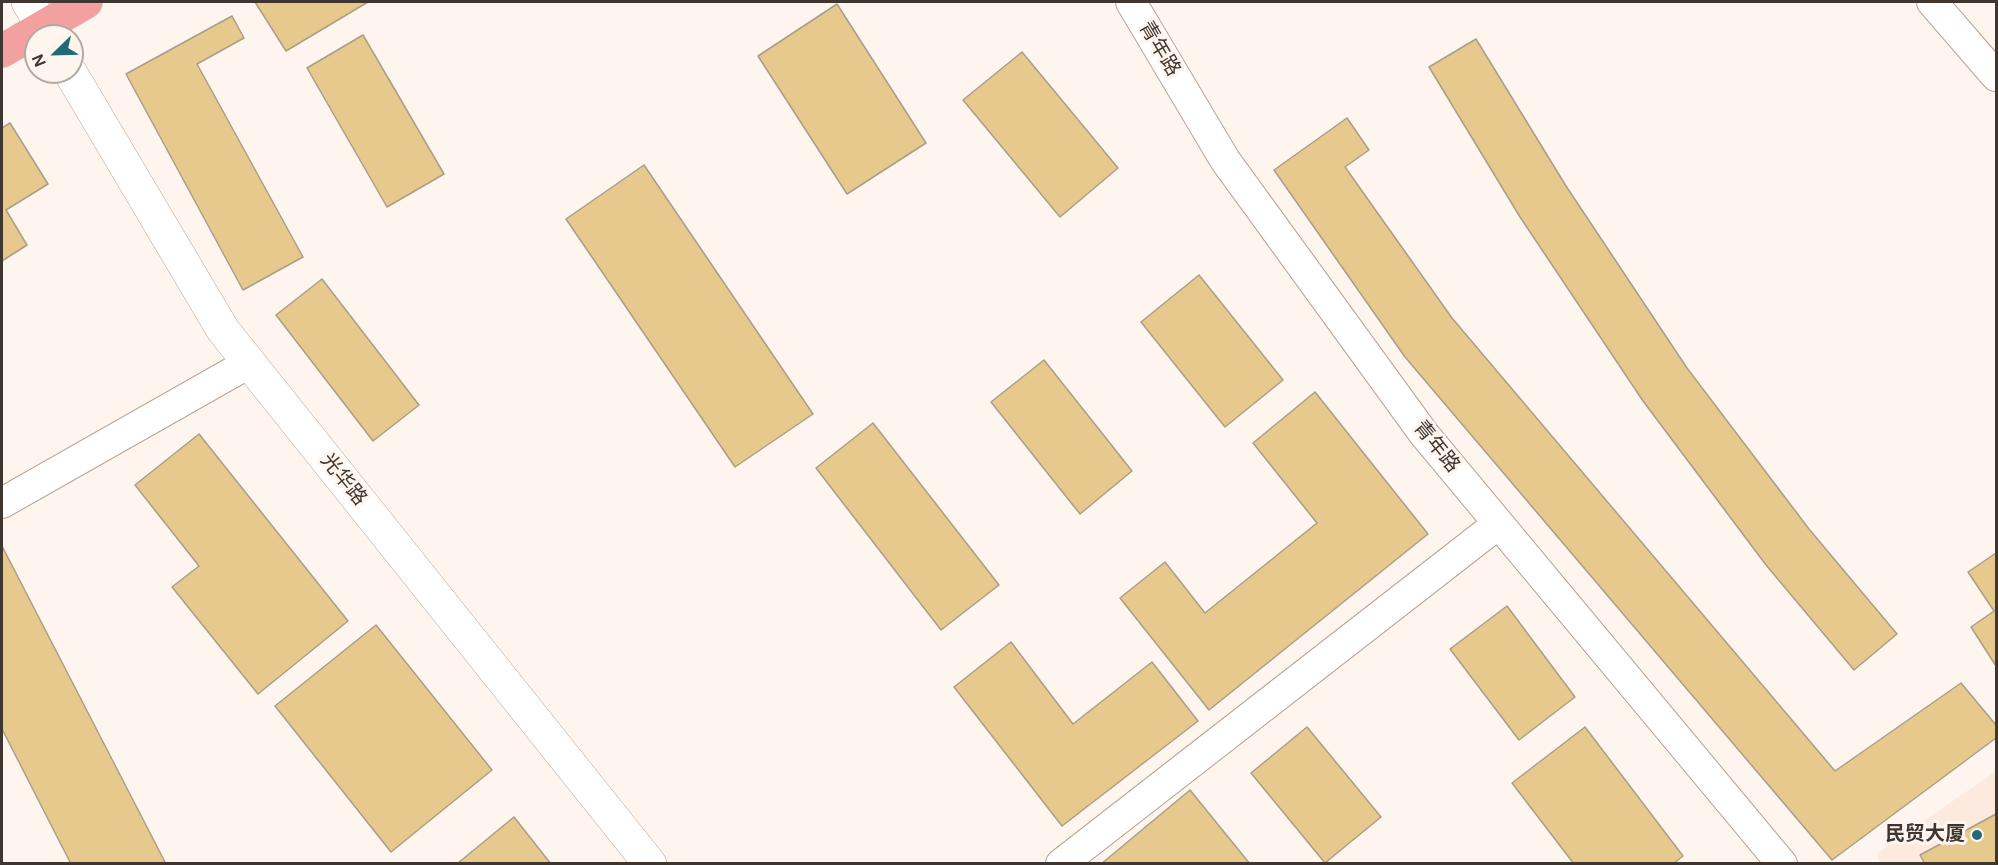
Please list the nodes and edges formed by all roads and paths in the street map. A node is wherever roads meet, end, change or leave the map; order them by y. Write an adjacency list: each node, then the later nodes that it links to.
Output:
1 (86, 2): 4 (main road)
2 (1131, 2): 10 (street, 青年路)
3 (1932, 2): 6 (street)
4 (40, 22): 5 (main road)
5 (2, 51)
6 (1996, 76)
7 (77, 84): 8 (main road, 光华路)
8 (249, 363): 9 (street); 11 (main road, 光华路)
9 (2, 503)
10 (1498, 524): 12 (street); 13 (street, 青年路)
11 (650, 864)
12 (1061, 864)
13 (1782, 864)

